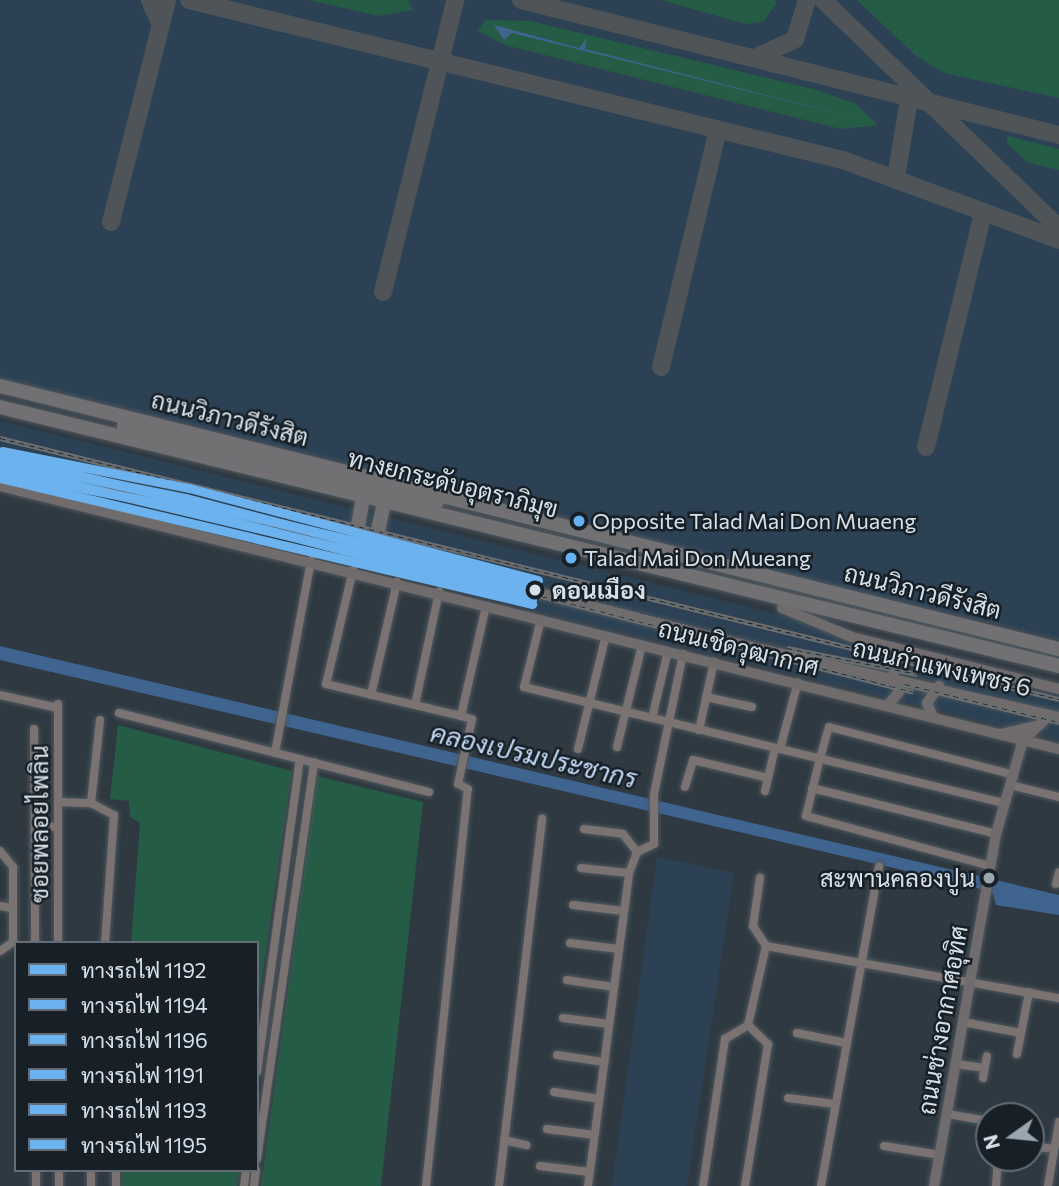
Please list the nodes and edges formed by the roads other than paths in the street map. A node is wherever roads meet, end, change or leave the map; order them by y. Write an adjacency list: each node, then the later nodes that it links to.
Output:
1 (0, 386): 23 (highway, ถนนวิภาวดีรังสิต)
2 (0, 395): 23 (highway, ทางยกระดับอุตราภิมุข)
3 (0, 407): 26 (highway, ทางยกระดับอุตราภิมุข)
4 (0, 416): 9 (highway, ถนนวิภาวดีรังสิต)
5 (0, 456): 6 (main road, ถนนกำแพงเพชร 6)
6 (32, 462): 8 (main road); 11 (main road, ถนนกำแพงเพชร 6)
7 (0, 486): 8 (main road, ถนนเชิดวุฒากาศ)
8 (19, 491): 13 (main road, ถนนเชิดวุฒากาศ)
9 (362, 503): 10 (highway, ถนนวิภาวดีรังสิต); 11 (highway)
10 (383, 508): 12 (highway); 18 (highway, ถนนวิภาวดีรังสิต)
11 (355, 543): 12 (main road, ถนนกำแพงเพชร 6)
12 (374, 548): 28 (main road, ถนนกำแพงเพชร 6)
13 (311, 560): 14 (main road, ถนนเชิดวุฒากาศ); 56 (street)
14 (353, 570): 15 (main road, ถนนเชิดวุฒากาศ); 33 (street)
15 (397, 582): 16 (main road, ถนนเชิดวุฒากาศ); 33 (street)
16 (439, 592): 17 (main road, ถนนเชิดวุฒากาศ); 36 (street)
17 (486, 606): 19 (main road, ถนนเชิดวุฒากาศ); 41 (street)
18 (782, 608): 27 (highway, ถนนวิภาวดีรังสิต); 31 (main road)
19 (541, 619): 20 (main road, ถนนเชิดวุฒากาศ); 35 (street)
20 (606, 635): 21 (main road, ถนนเชิดวุฒากาศ); 35 (street)
21 (642, 645): 22 (main road, ถนนเชิดวุฒากาศ); 39 (street)
22 (668, 651): 24 (main road, ถนนเชิดวุฒากาศ); 44 (street)
23 (1059, 652)
24 (684, 654): 25 (main road, ถนนเชิดวุฒากาศ); 46 (street)
25 (714, 662): 29 (main road, ถนนเชิดวุฒากาศ); 34 (street)
26 (1059, 666)
27 (1059, 673)
28 (893, 675): 30 (main road, ถนนกำแพงเพชร 6); 37 (main road)
29 (798, 682): 37 (main road, ถนนเชิดวุฒากาศ); 53 (street)
30 (939, 685): 42 (main road, ถนนกำแพงเพชร 6); 43 (main road)
31 (1059, 689)
32 (0, 695): 67 (street, ซอยพลอยไพลิน)
33 (371, 695): 36 (street)
34 (706, 697): 38 (street); 49 (street)
35 (590, 704): 39 (street); 54 (street)
36 (415, 705): 41 (street)
37 (888, 705): 43 (main road, ถนนเชิดวุฒากาศ)
38 (752, 708)
39 (625, 712): 44 (street); 52 (street)
40 (119, 713): 56 (street)
41 (461, 716): 136 (street)
42 (1055, 716): 47 (main road)
43 (933, 717): 50 (main road, ถนนเชิดวุฒากาศ)
44 (652, 718): 46 (street)
45 (100, 720): 68 (street)
46 (668, 722): 49 (street); 76 (street)
47 (1035, 726): 50 (main road); 51 (main road)
48 (34, 729): 71 (street)
49 (699, 730): 53 (street)
50 (1000, 734): 51 (main road, ถนนเชิดวุฒากาศ)
51 (1023, 740): 55 (main road, ถนนเชิดวุฒากาศ); 61 (main road, ถนนช่างอากาศอุทิศ)
52 (617, 747)
53 (778, 748): 57 (street); 60 (street)
54 (578, 749)
55 (1059, 749)
56 (275, 753): 58 (street)
57 (820, 758): 61 (street); 63 (street); 69 (street)
58 (300, 759): 59 (street); 86 (street)
59 (314, 762): 65 (street); 88 (street)
60 (768, 778): 62 (street); 64 (street)
61 (1012, 780): 66 (street); 69 (main road, ถนนช่างอากาศอุทิศ)
62 (685, 787)
63 (812, 788): 74 (street); 78 (street)
64 (765, 791)
65 (429, 792)
66 (1059, 797)
67 (58, 802): 68 (street); 72 (street, ซอยพลอยไพลิน)
68 (92, 803): 93 (street)
69 (1004, 803): 74 (main road, ถนนช่างอากาศอุทิศ)
70 (542, 819): 128 (street)
71 (35, 825): 72 (street); 91 (street)
72 (58, 827): 92 (street, ซอยพลอยไพลิน)
73 (584, 829): 76 (street)
74 (996, 834): 78 (main road, ถนนช่างอากาศอุทิศ)
75 (0, 851): 87 (street)
76 (638, 852): 81 (street)
77 (879, 866): 97 (street)
78 (990, 866): 99 (main road, ถนนช่างอากาศอุทิศ)
79 (581, 868): 81 (street)
80 (1059, 872): 83 (street)
81 (629, 873): 89 (street)
82 (760, 878): 95 (street)
83 (1056, 884)
84 (573, 905): 89 (street)
85 (0, 906): 87 (street)
86 (279, 906): 88 (street); 116 (street)
87 (13, 908): 90 (street)
88 (289, 908): 116 (street)
89 (624, 911): 96 (street)
90 (16, 941)
91 (35, 941)
92 (58, 941)
93 (105, 941)
94 (570, 943): 96 (street)
95 (766, 946): 97 (street); 106 (street)
96 (620, 949): 100 (street)
97 (860, 962): 99 (street); 109 (street)
98 (567, 980): 100 (street)
99 (969, 981): 101 (street); 104 (main road, ถนนช่างอากาศอุทิศ)
100 (614, 987): 105 (street)
101 (1029, 992): 102 (street); 108 (street)
102 (1059, 998)
103 (563, 1018): 105 (street)
104 (962, 1023): 108 (street); 114 (main road, ถนนช่างอากาศอุทิศ)
105 (609, 1024): 113 (street)
106 (747, 1025): 139 (street); 140 (street)
107 (797, 1033): 109 (street)
108 (1021, 1033): 110 (street)
109 (846, 1043): 122 (street)
110 (1017, 1054)
111 (556, 1055): 113 (street)
112 (987, 1056): 115 (street)
113 (604, 1062): 119 (street)
114 (956, 1064): 115 (street); 123 (main road, ถนนช่างอากาศอุทิศ)
115 (985, 1068): 117 (street)
116 (260, 1074): 121 (street)
117 (983, 1078)
118 (554, 1091): 119 (street)
119 (599, 1098): 127 (street)
120 (788, 1098): 122 (street)
121 (259, 1102)
122 (835, 1104): 141 (street)
123 (947, 1114): 124 (street); 133 (main road, ถนนช่างอากาศอุทิศ)
124 (975, 1119)
125 (1059, 1122): 143 (street)
126 (547, 1129): 127 (street)
127 (595, 1135): 135 (street)
128 (504, 1140): 129 (street); 137 (street)
129 (526, 1145)
130 (884, 1146): 133 (street)
131 (1045, 1148): 132 (street)
132 (1048, 1148)
133 (940, 1155): 142 (main road, ถนนช่างอากาศอุทิศ)
134 (540, 1166): 135 (street)
135 (590, 1172): 138 (street)
136 (426, 1186)
137 (499, 1186)
138 (588, 1186)
139 (703, 1186)
140 (745, 1186)
141 (821, 1186)
142 (934, 1186)
143 (1048, 1186)

